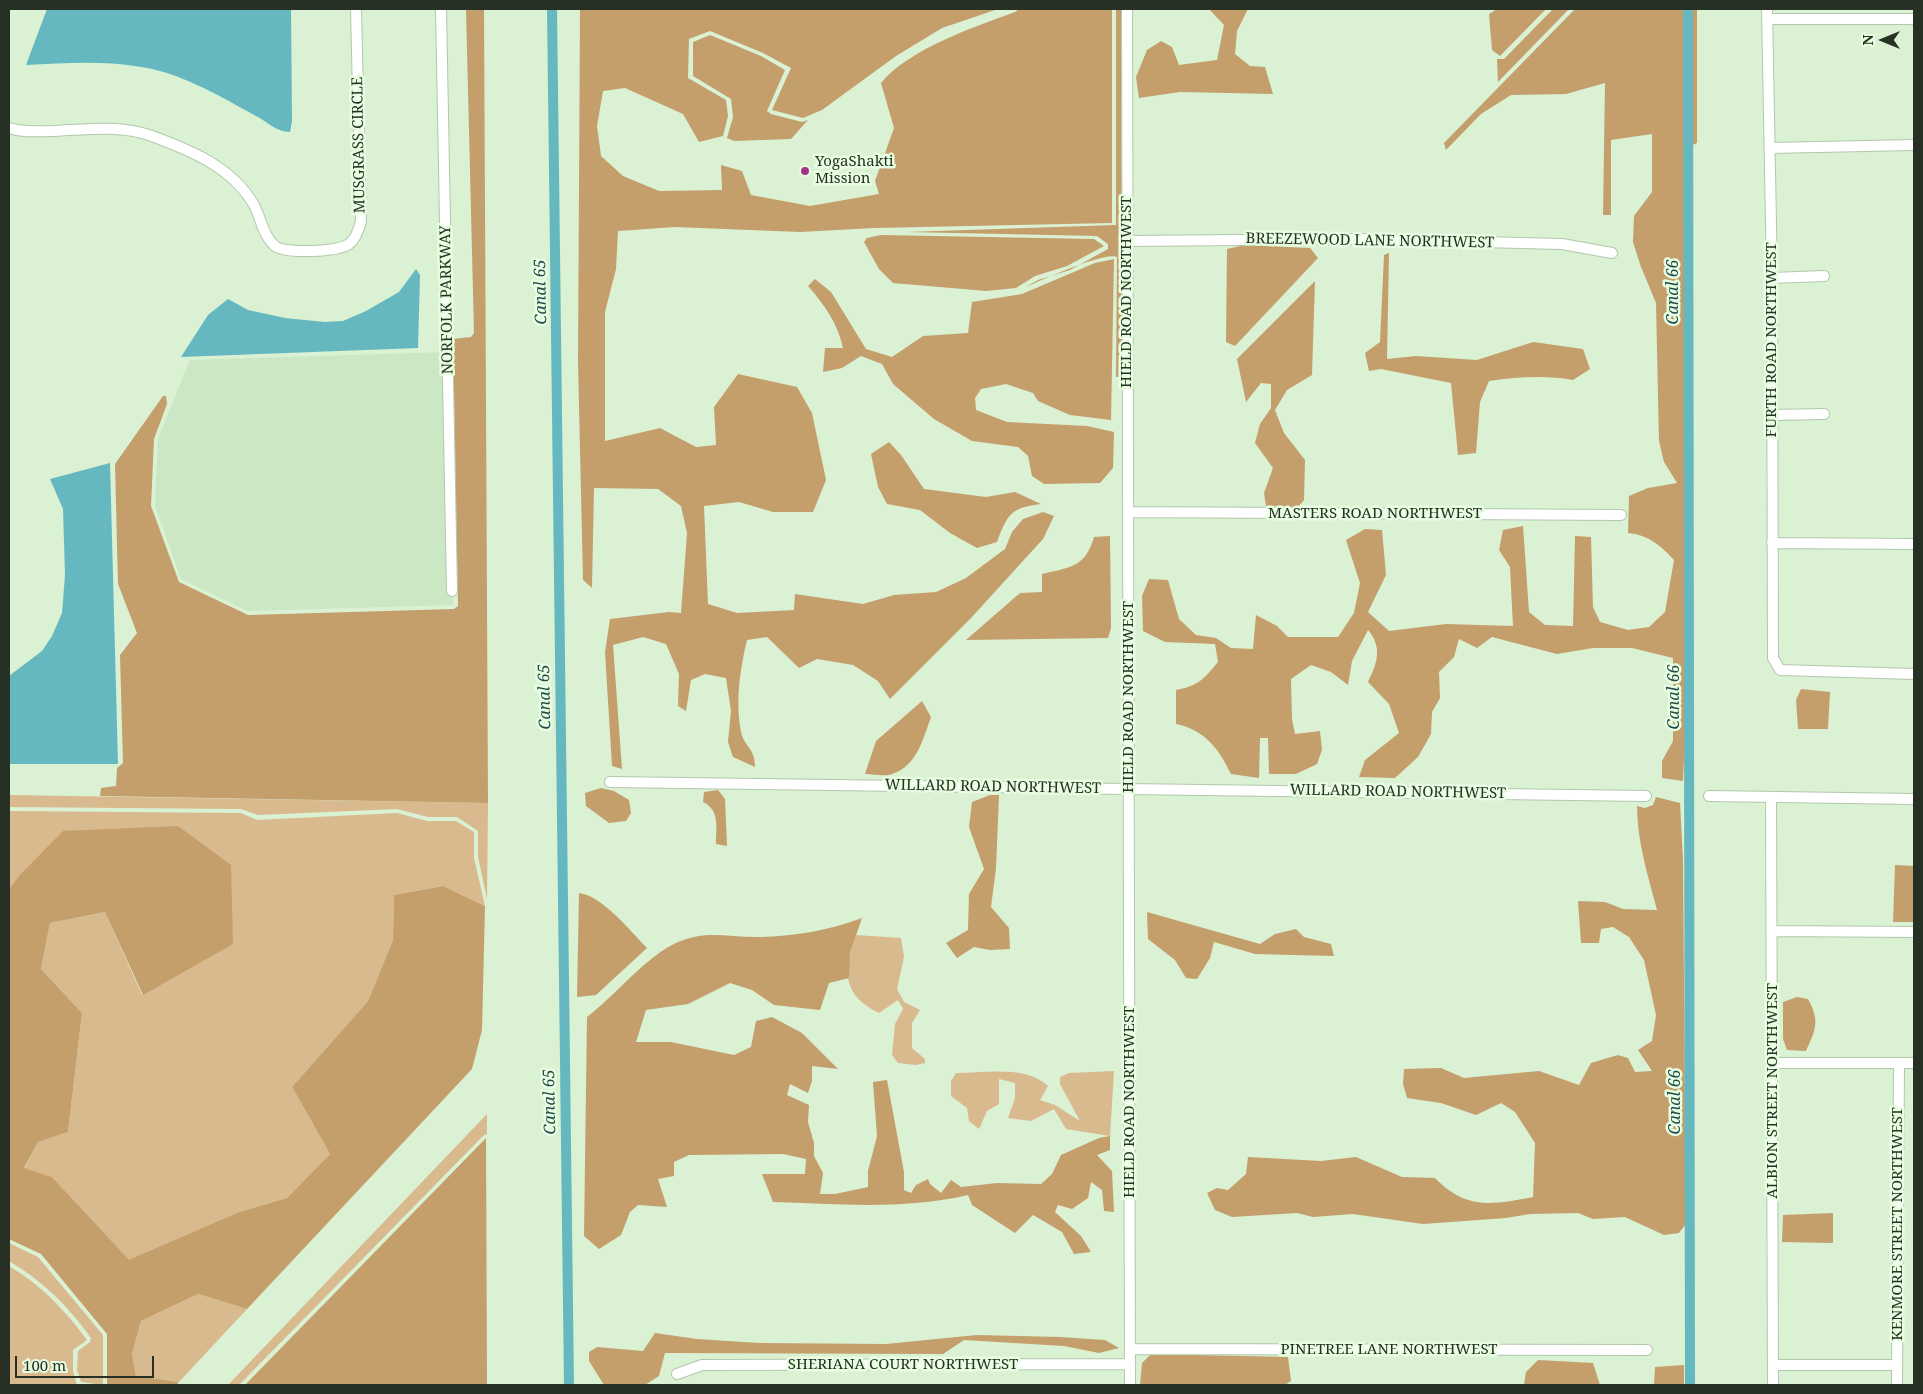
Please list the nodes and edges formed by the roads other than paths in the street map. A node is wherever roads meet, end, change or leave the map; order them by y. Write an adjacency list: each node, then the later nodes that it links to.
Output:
1 (356, 9): 6 (street, MUSGRASS CIRCLE)
2 (441, 9): 19 (street, NORFOLK PARKWAY)
3 (1126, 9): 9 (street, HIELD ROAD NORTHWEST)
4 (1767, 14): 5 (street); 8 (street, FURTH ROAD NORTHWEST)
5 (1914, 18)
6 (9, 128)
7 (1914, 145): 8 (street)
8 (1770, 148): 12 (street, FURTH ROAD NORTHWEST)
9 (1127, 240): 10 (street, BREEZEWOOD LANE NORTHWEST); 15 (street, HIELD ROAD NORTHWEST)
10 (1612, 253)
11 (1824, 276): 12 (street)
12 (1772, 278): 14 (street, FURTH ROAD NORTHWEST)
13 (1824, 414): 14 (street)
14 (1772, 415): 17 (street, FURTH ROAD NORTHWEST)
15 (1128, 512): 16 (street, MASTERS ROAD NORTHWEST); 22 (street, HIELD ROAD NORTHWEST)
16 (1621, 515)
17 (1772, 543): 18 (street); 20 (street, FURTH ROAD NORTHWEST)
18 (1914, 544)
19 (452, 591)
20 (1914, 674)
21 (610, 782): 22 (street, WILLARD ROAD NORTHWEST)
22 (1129, 789): 23 (street, WILLARD ROAD NORTHWEST); 32 (street, HIELD ROAD NORTHWEST)
23 (1646, 796)
24 (1709, 796): 25 (street)
25 (1771, 797): 26 (street); 27 (street, ALBION STREET NORTHWEST)
26 (1914, 799)
27 (1773, 931): 28 (street); 29 (street, ALBION STREET NORTHWEST)
28 (1914, 932)
29 (1772, 1063): 30 (street); 36 (street, ALBION STREET NORTHWEST)
30 (1899, 1063): 31 (street); 35 (street, KENMORE STREET NORTHWEST)
31 (1914, 1063)
32 (1130, 1349): 33 (street, PINETREE LANE NORTHWEST); 34 (street, HIELD ROAD NORTHWEST)
33 (1647, 1350)
34 (1130, 1364): 37 (street, SHERIANA COURT NORTHWEST); 38 (street, HIELD ROAD NORTHWEST)
35 (1897, 1364): 36 (street); 40 (street, KENMORE STREET NORTHWEST)
36 (1773, 1365): 39 (street, ALBION STREET NORTHWEST)
37 (677, 1374)
38 (1130, 1385)
39 (1773, 1385)
40 (1897, 1385)

